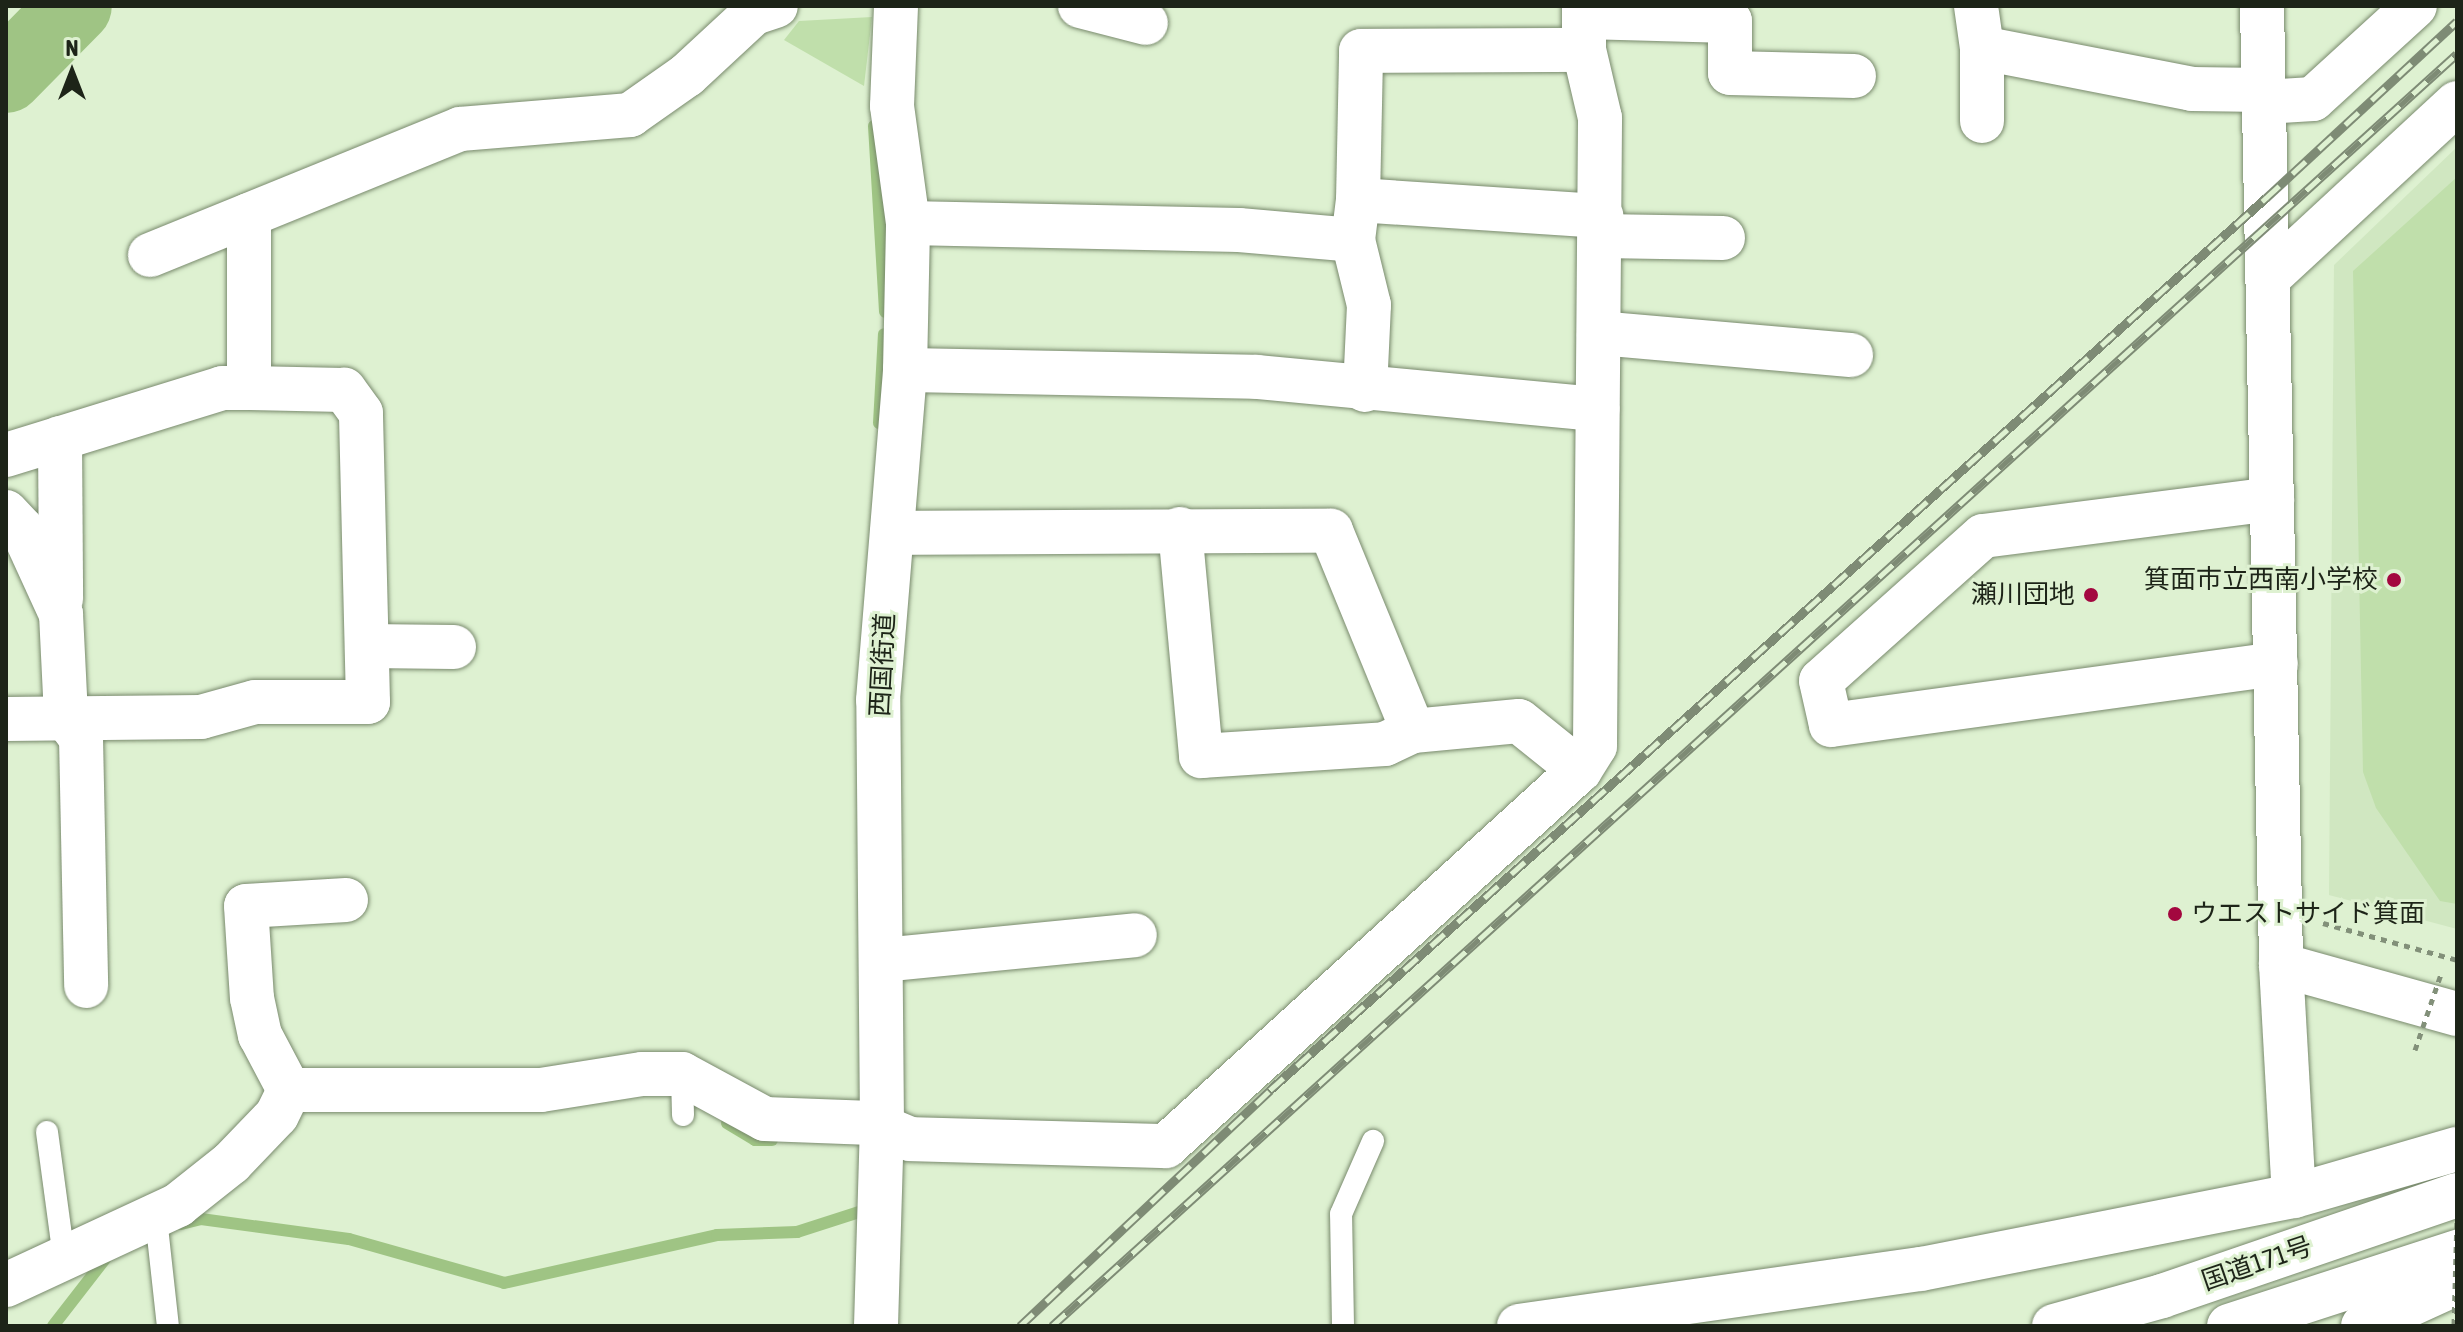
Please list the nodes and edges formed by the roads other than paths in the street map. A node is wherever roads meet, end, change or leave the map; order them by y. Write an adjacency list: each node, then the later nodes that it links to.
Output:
1 (776, 6): 14 (main road)
2 (896, 6): 16 (main road, 西国街道)
3 (1976, 6): 9 (main road)
4 (2262, 6): 11 (main road)
5 (2415, 6): 11 (main road)
6 (1092, 8): 7 (main road)
7 (1146, 23)
8 (1584, 24): 10 (main road); 15 (main road); 17 (main road)
9 (1982, 48): 11 (main road); 13 (main road)
10 (1854, 76)
11 (2264, 96): 20 (main road)
12 (2457, 103): 20 (main road)
13 (1982, 121)
14 (249, 215): 19 (main road); 24 (main road)
15 (1355, 220): 16 (main road); 17 (main road); 25 (main road)
16 (908, 223): 23 (main road, 西国街道)
17 (1601, 226): 18 (main road); 21 (main road)
18 (1723, 238)
19 (150, 255)
20 (2269, 277): 29 (main road)
21 (1599, 333): 22 (main road); 26 (main road)
22 (1851, 355)
23 (905, 370): 25 (main road); 32 (main road, 西国街道)
24 (249, 388): 27 (main road); 34 (main road)
25 (1365, 390): 26 (main road)
26 (1598, 409): 40 (main road)
27 (60, 438): 28 (main road); 33 (main road)
28 (6, 455)
29 (2272, 499): 36 (main road); 36 (main road)
30 (6, 512): 33 (main road)
31 (1180, 529): 32 (main road); 39 (main road); 39 (main road)
32 (892, 533): 43 (main road, 西国街道)
33 (61, 614): 37 (main road)
34 (367, 646): 35 (main road); 37 (main road)
35 (454, 647)
36 (2276, 664): 44 (main road)
37 (66, 718): 38 (main road); 45 (main road)
38 (6, 719)
39 (1413, 731): 40 (main road)
40 (1580, 770): 48 (main road)
41 (346, 900): 47 (main road)
42 (1135, 935): 43 (main road)
43 (882, 960): 48 (main road, 西国街道)
44 (2281, 965): 46 (main road); 53 (main road)
45 (86, 986)
46 (2457, 1014)
47 (289, 1090): 48 (main road); 54 (main road)
48 (867, 1123): 60 (main road, 西国街道)
49 (47, 1132): 56 (lane)
50 (1373, 1141): 61 (lane)
51 (2457, 1149): 53 (main road)
52 (2457, 1195): 63 (main road, 国道171号)
53 (2294, 1196): 62 (main road)
54 (156, 1218): 56 (main road); 59 (lane)
55 (2457, 1252): 64 (main road, 国道171号)
56 (64, 1258): 58 (main road)
57 (2457, 1283): 65 (main road)
58 (6, 1285)
59 (168, 1326)
60 (876, 1326)
61 (1343, 1326)
62 (1519, 1326)
63 (2054, 1326)
64 (2229, 1326)
65 (2363, 1326)

